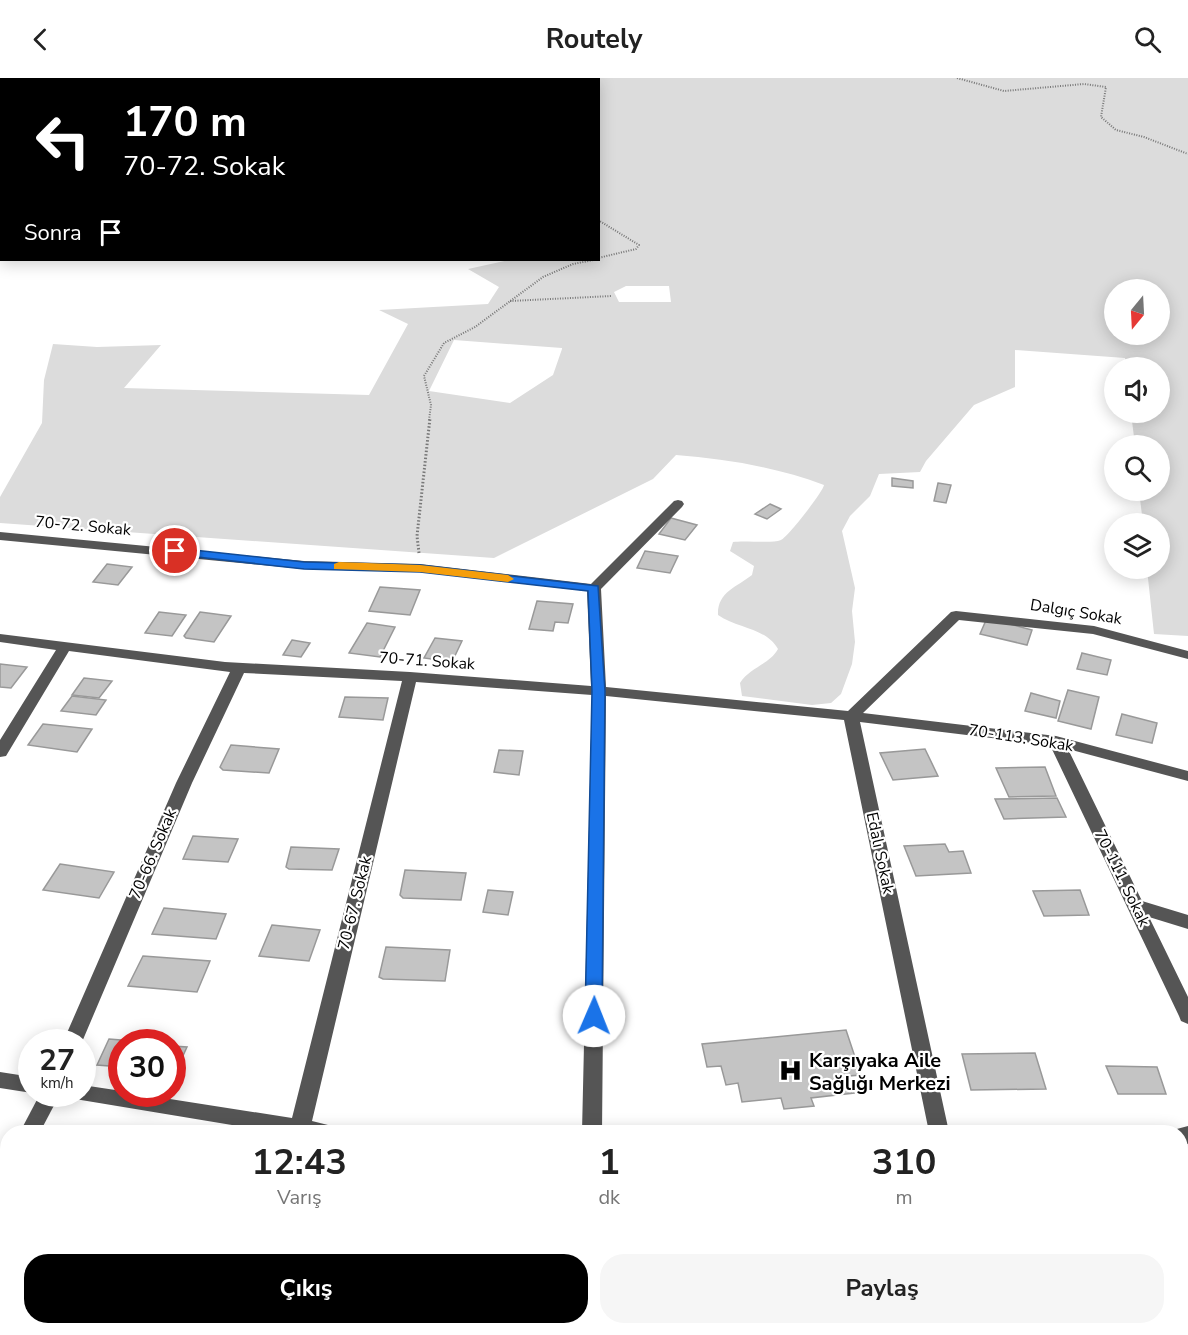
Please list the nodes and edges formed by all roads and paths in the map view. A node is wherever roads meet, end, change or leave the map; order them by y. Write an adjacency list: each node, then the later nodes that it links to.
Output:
1 (957, 78): 3 (path)
2 (1073, 80): 4 (path)
3 (1064, 81)
4 (1188, 154)
5 (600, 221): 6 (path)
6 (600, 258)
7 (588, 261): 9 (path)
8 (612, 296): 9 (path)
9 (510, 301): 12 (path)
10 (678, 504): 13 (street)
11 (0, 536): 12 (street, 70-72. Sokak)
12 (420, 568): 13 (street, 70-72. Sokak)
13 (594, 588): 19 (street)
14 (0, 638): 15 (street, 70-71. Sokak)
15 (65, 647): 17 (street, 70-71. Sokak); 22 (street)
16 (1188, 654): 20 (street, Dalgıç Sokak)
17 (239, 668): 18 (street, 70-71. Sokak); 27 (street, 70-66. Sokak)
18 (410, 677): 19 (street, 70-71. Sokak); 34 (street, 70-67. Sokak)
19 (598, 691): 20 (street, 70-71. Sokak); 35 (street)
20 (852, 716): 21 (street, 70-113. Sokak); 36 (street, Edalı Sokak)
21 (1056, 741): 23 (street, 70-113. Sokak); 24 (street, 70-111. Sokak)
22 (0, 752)
23 (1188, 776)
24 (1136, 906): 25 (street); 26 (street, 70-111. Sokak)
25 (1188, 922)
26 (1188, 1016)
27 (78, 1029)
28 (0, 1080): 29 (street)
29 (18, 1083)
30 (96, 1096): 33 (street)
31 (43, 1107): 32 (street)
32 (34, 1125)
33 (281, 1125)
34 (301, 1125)
35 (592, 1125)
36 (938, 1125)

